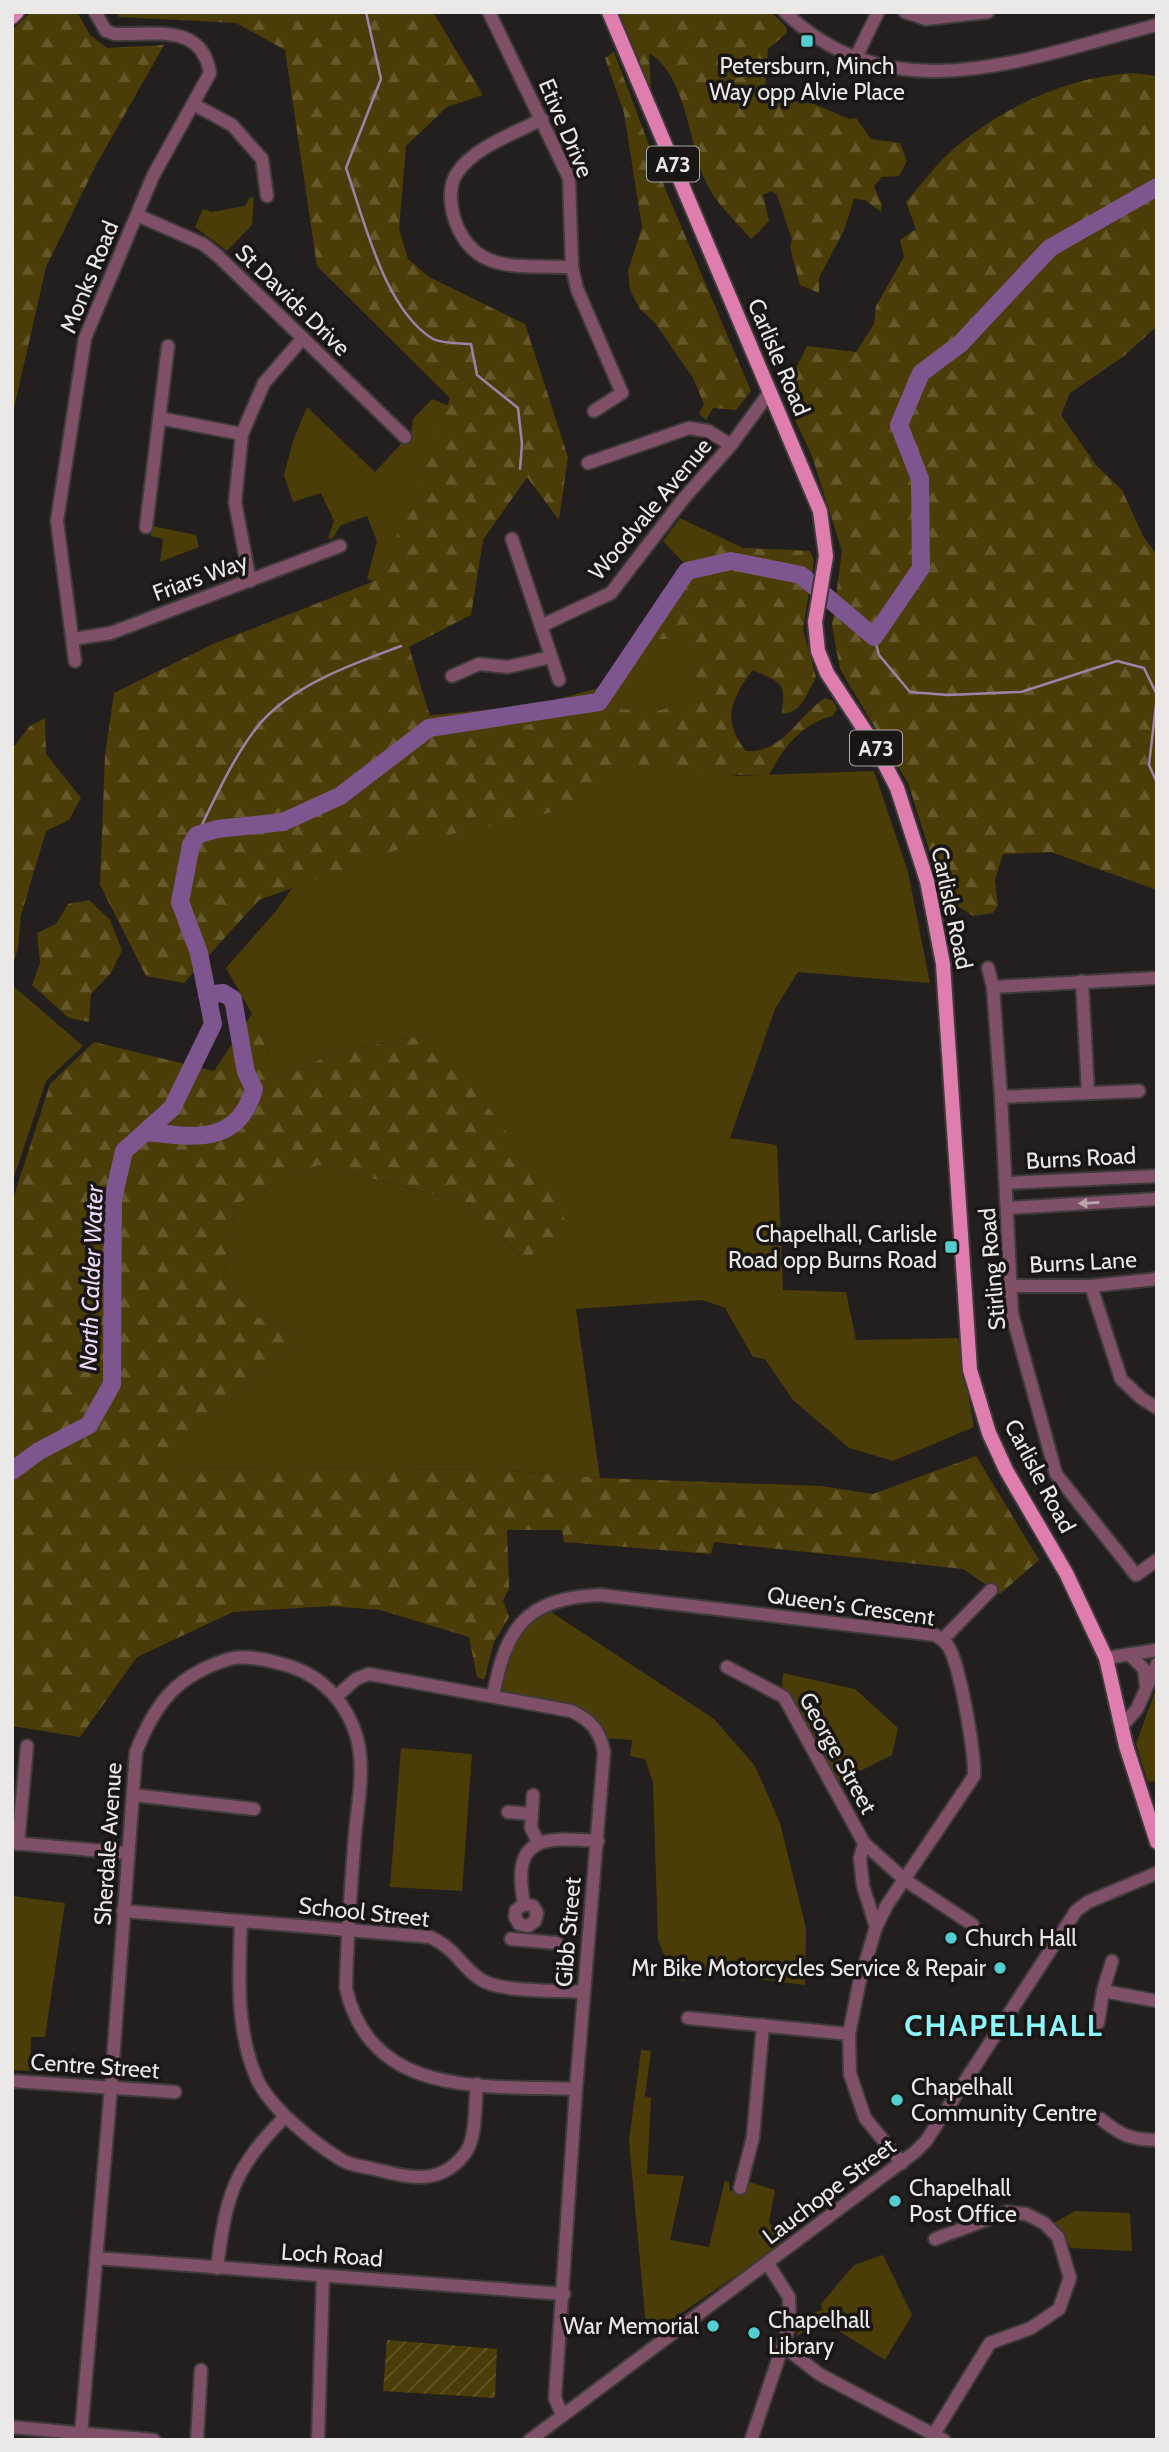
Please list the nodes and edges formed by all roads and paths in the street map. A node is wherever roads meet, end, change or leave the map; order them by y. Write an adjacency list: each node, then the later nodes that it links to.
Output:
1 (17, 12): 9 (main road)
2 (95, 12): 12 (street, Monks Road)
3 (610, 12): 19 (main road, Carlisle Road / A73)
4 (785, 12): 11 (street)
5 (877, 12): 11 (street)
6 (905, 12): 7 (street)
7 (988, 12)
8 (493, 14): 13 (street, Etive Drive)
9 (12, 17)
10 (1157, 25): 11 (street)
11 (856, 57)
12 (193, 104): 14 (street); 15 (street, Monks Road)
13 (542, 119): 16 (street, Etive Drive); 16 (street)
14 (267, 197)
15 (137, 215): 17 (street, St Davids Drive); 31 (street, Monks Road)
16 (572, 267): 20 (street, Etive Drive)
17 (303, 338): 22 (street); 23 (street, St Davids Drive)
18 (168, 345): 21 (street)
19 (769, 393): 24 (street, Woodvale Avenue); 56 (main road, Carlisle Road / A73)
20 (594, 411)
21 (159, 418): 22 (street); 26 (street)
22 (242, 434): 29 (street)
23 (405, 437)
24 (731, 445): 25 (street); 30 (street, Woodvale Avenue)
25 (588, 463)
26 (146, 527)
27 (512, 539): 30 (street)
28 (340, 546): 29 (street, Friars Way)
29 (250, 581): 31 (street, Friars Way)
30 (541, 626): 32 (street)
31 (73, 639): 33 (street, Monks Road)
32 (551, 657): 34 (street); 35 (street)
33 (75, 662)
34 (452, 676)
35 (559, 680)
36 (988, 968): 39 (street, Stirling Road)
37 (1157, 978): 38 (street)
38 (1082, 981): 39 (street); 41 (street)
39 (993, 987): 42 (street, Stirling Road)
40 (1139, 1091): 41 (street)
41 (1088, 1093): 42 (street)
42 (1001, 1097): 44 (street, Stirling Road)
43 (1157, 1176): 44 (street, Burns Road)
44 (1007, 1183): 46 (street, Stirling Road)
45 (1157, 1199): 46 (street, Burns Road, one-way to 46)
46 (1008, 1208): 48 (street, Stirling Road)
47 (1157, 1279): 49 (street, Burns Lane)
48 (1012, 1286): 49 (street, Burns Lane); 51 (street, Stirling Road)
49 (1091, 1286): 50 (street)
50 (1157, 1408)
51 (1157, 1560)
52 (991, 1590): 53 (street)
53 (943, 1639): 61 (street, Queen's Crescent); 76 (street, Queen's Crescent)
54 (1157, 1650): 55 (street)
55 (1129, 1654): 56 (street); 59 (street)
56 (1106, 1658): 62 (main road, Carlisle Road / A73)
57 (1157, 1664): 59 (street)
58 (727, 1667): 73 (street, George Street)
59 (1146, 1689): 62 (street)
60 (337, 1696): 61 (street, Gibb Street); 65 (street, Sherdale Avenue); 81 (street)
61 (493, 1696): 69 (street, Gibb Street)
62 (1122, 1726): 71 (main road, Carlisle Road / A73)
63 (27, 1746): 72 (street)
64 (533, 1794): 68 (street)
65 (132, 1795): 66 (street); 74 (street, Sherdale Avenue)
66 (254, 1809)
67 (508, 1812): 68 (street)
68 (531, 1814): 70 (street)
69 (598, 1841): 70 (street); 85 (street, Gibb Street)
70 (538, 1842): 82 (street)
71 (1157, 1842)
72 (15, 1843): 74 (street)
73 (864, 1843): 76 (street); 80 (street, George Street)
74 (127, 1853): 77 (street, Sherdale Avenue)
75 (1157, 1873): 99 (street, Lauchope Street)
76 (905, 1880): 79 (street); 80 (street, Queen's Crescent)
77 (123, 1911): 78 (street, School Street); 93 (street, Sherdale Avenue)
78 (241, 1922): 81 (street, School Street); 96 (street)
79 (973, 1925)
80 (876, 1927): 90 (street)
81 (348, 1931): 85 (street, School Street); 92 (street)
82 (557, 1943)
83 (1112, 1961): 84 (street)
84 (1103, 1991): 86 (street); 88 (street)
85 (584, 1992): 94 (street, Gibb Street)
86 (1157, 2001)
87 (688, 2018): 89 (street)
88 (1098, 2023)
89 (763, 2025): 90 (street); 100 (street)
90 (849, 2034): 99 (street)
91 (12, 2081): 93 (street, Centre Street)
92 (477, 2084): 94 (street); 96 (street)
93 (111, 2087): 95 (street, Centre Street); 102 (street, Sherdale Avenue)
94 (576, 2089): 106 (street, Gibb Street)
95 (176, 2092)
96 (285, 2117): 104 (street)
97 (1101, 2119): 98 (street)
98 (1157, 2140)
99 (902, 2163): 103 (street, Lauchope Street)
100 (740, 2188)
101 (935, 2239): 112 (street)
102 (96, 2259): 104 (street, Loch Road); 111 (street, Sherdale Avenue)
103 (768, 2264): 107 (street); 109 (street, Lauchope Street)
104 (217, 2267): 105 (street, Loch Road)
105 (323, 2276): 106 (street, Loch Road); 115 (street)
106 (564, 2294): 109 (street, Gibb Street)
107 (783, 2346): 112 (street); 117 (street)
108 (201, 2370): 114 (street)
109 (562, 2415): 116 (street, Lauchope Street)
110 (12, 2427): 111 (street)
111 (80, 2434): 113 (street)
112 (939, 2437)
113 (154, 2440)
114 (197, 2440)
115 (318, 2440)
116 (530, 2440)
117 (751, 2440)

